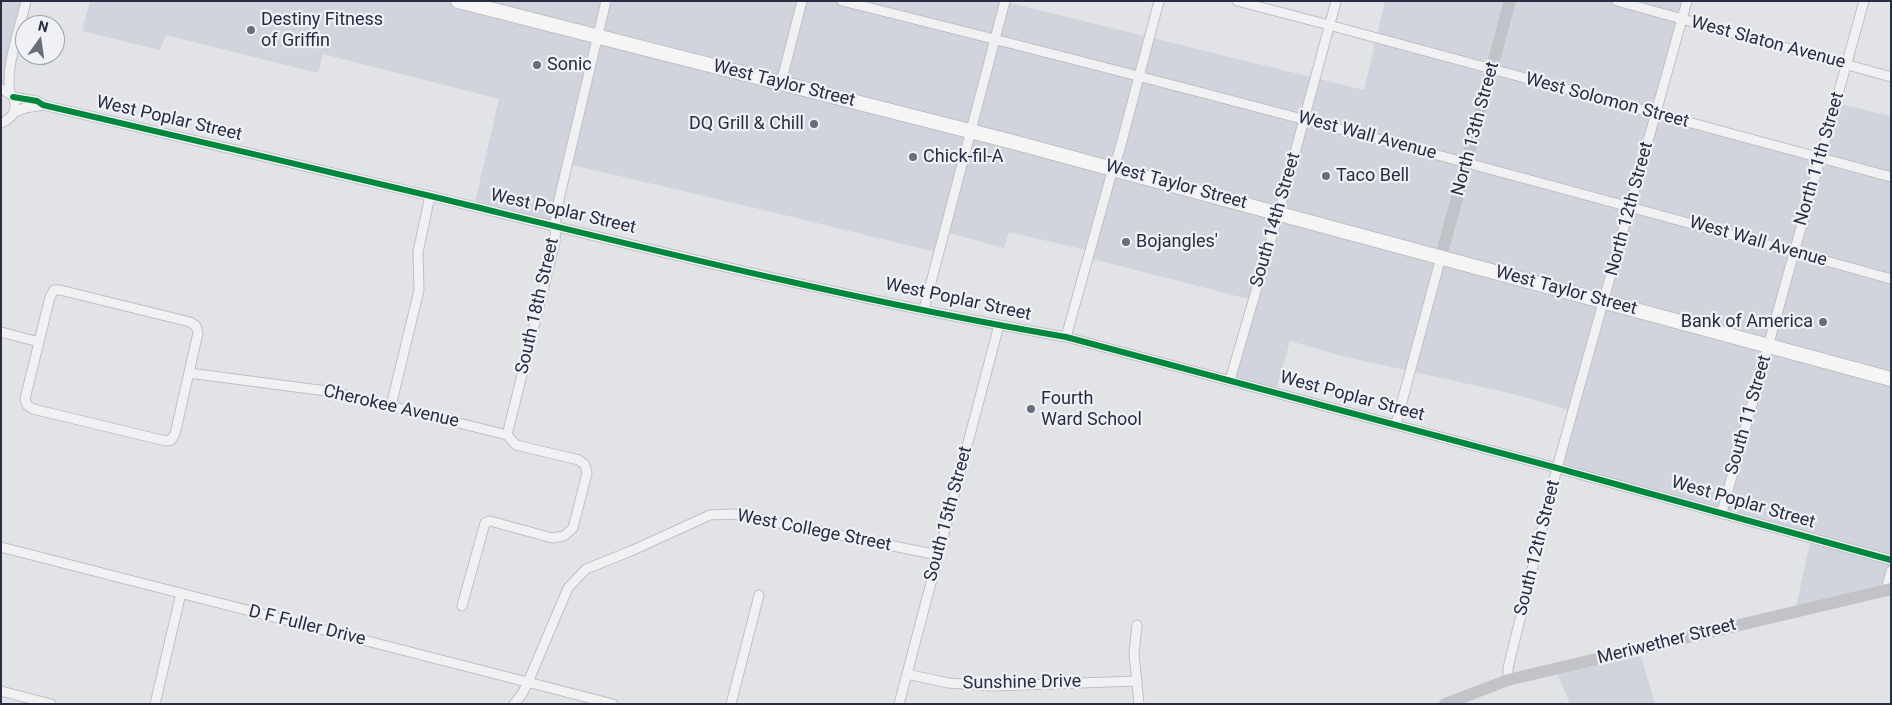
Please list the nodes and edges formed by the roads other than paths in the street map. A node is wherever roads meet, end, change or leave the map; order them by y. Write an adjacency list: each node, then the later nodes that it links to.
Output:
1 (26, 1): 18 (street)
2 (458, 1): 16 (main road, West Taylor Street)
3 (606, 1): 16 (street, South 18th Street)
4 (802, 1): 24 (street)
5 (842, 1): 17 (street, West Wall Avenue)
6 (1005, 1): 17 (street)
7 (1159, 1): 21 (street)
8 (1236, 1): 15 (street, West Solomon Street)
9 (1336, 1): 15 (street, South 14th Street)
10 (1510, 1): 20 (street, North 13th Street)
11 (1617, 1): 14 (street, West Slaton Avenue)
12 (1687, 1): 14 (street, North 12th Street)
13 (1864, 1): 19 (street, North 11th Street)
14 (1682, 19): 19 (street, West Slaton Avenue); 28 (street, North 12th Street)
15 (1330, 25): 20 (street, West Solomon Street); 29 (street, South 14th Street)
16 (598, 37): 24 (main road, West Taylor Street); 39 (street, South 18th Street)
17 (996, 39): 21 (street, West Wall Avenue); 31 (street)
18 (11, 62): 23 (street); 25 (street)
19 (1847, 65): 22 (street, West Slaton Avenue); 32 (street, North 11th Street)
20 (1492, 70): 28 (street, West Solomon Street); 33 (street, North 13th Street)
21 (1140, 76): 29 (street, West Wall Avenue); 34 (street)
22 (1891, 77)
23 (1, 79)
24 (781, 83): 31 (main road, West Taylor Street)
25 (8, 93): 26 (street, West Poplar Street); 27 (street)
26 (43, 105): 27 (street, West Poplar Street); 36 (street, West Poplar Street)
27 (15, 112): 30 (street)
28 (1656, 114): 32 (street, West Solomon Street); 37 (street, North 12th Street)
29 (1304, 119): 33 (street, West Wall Avenue); 38 (street, South 14th Street)
30 (1, 123)
31 (972, 132): 34 (main road, West Taylor Street); 44 (street)
32 (1820, 159): 35 (street, West Solomon Street); 40 (street, North 11th Street)
33 (1467, 163): 37 (street, West Wall Avenue); 41 (street, North 13th Street)
34 (1112, 168): 38 (main road, West Taylor Street); 47 (street)
35 (1891, 177)
36 (430, 196): 39 (street, West Poplar Street); 53 (street)
37 (1630, 206): 40 (street, West Wall Avenue); 43 (street, North 12th Street)
38 (1279, 212): 41 (main road, West Taylor Street); 52 (street, South 14th Street)
39 (556, 226): 44 (street, West Poplar Street); 55 (street, South 18th Street)
40 (1794, 252): 42 (street, West Wall Avenue); 49 (street, North 11th Street)
41 (1441, 257): 43 (main road, West Taylor Street); 54 (street)
42 (1891, 279)
43 (1604, 302): 49 (main road, West Taylor Street); 56 (street, South 12th Street)
44 (924, 309): 45 (street, West Poplar Street)
45 (999, 325): 47 (street, West Poplar Street); 59 (street, South 15th Street)
46 (1, 332): 48 (street)
47 (1066, 337): 52 (street, West Poplar Street)
48 (39, 342): 50 (street); 50 (street)
49 (1769, 346): 51 (main road, West Taylor Street); 57 (street, South 11 Street)
50 (189, 373): 53 (street, Cherokee Avenue)
51 (1891, 379)
52 (1230, 380): 54 (street, West Poplar Street)
53 (391, 406): 55 (street, Cherokee Avenue)
54 (1396, 424): 56 (street, West Poplar Street)
55 (507, 435): 65 (street, Cherokee Avenue)
56 (1558, 468): 57 (street, West Poplar Street); 68 (street, South 12th Street)
57 (1722, 512): 60 (street, West Poplar Street)
58 (1, 547): 63 (street, D F Fuller Drive)
59 (938, 555): 67 (street, South 15th Street); 70 (street, West College Street)
60 (1891, 560)
61 (1891, 571): 62 (street)
62 (1888, 589): 68 (street, Meriwether Street)
63 (181, 594): 70 (street, D F Fuller Drive); 73 (street)
64 (759, 594): 76 (street)
65 (462, 606)
66 (1137, 625): 69 (street)
67 (907, 674): 69 (street, Sunshine Drive); 77 (street, South 15th Street)
68 (1508, 680): 79 (street, Meriwether Street)
69 (1137, 681): 78 (street)
70 (528, 682): 74 (street, West College Street); 75 (street, D F Fuller Drive)
71 (1, 690): 72 (street)
72 (51, 704)
73 (155, 704)
74 (514, 704)
75 (613, 704)
76 (731, 704)
77 (899, 704)
78 (1139, 704)
79 (1445, 704)

